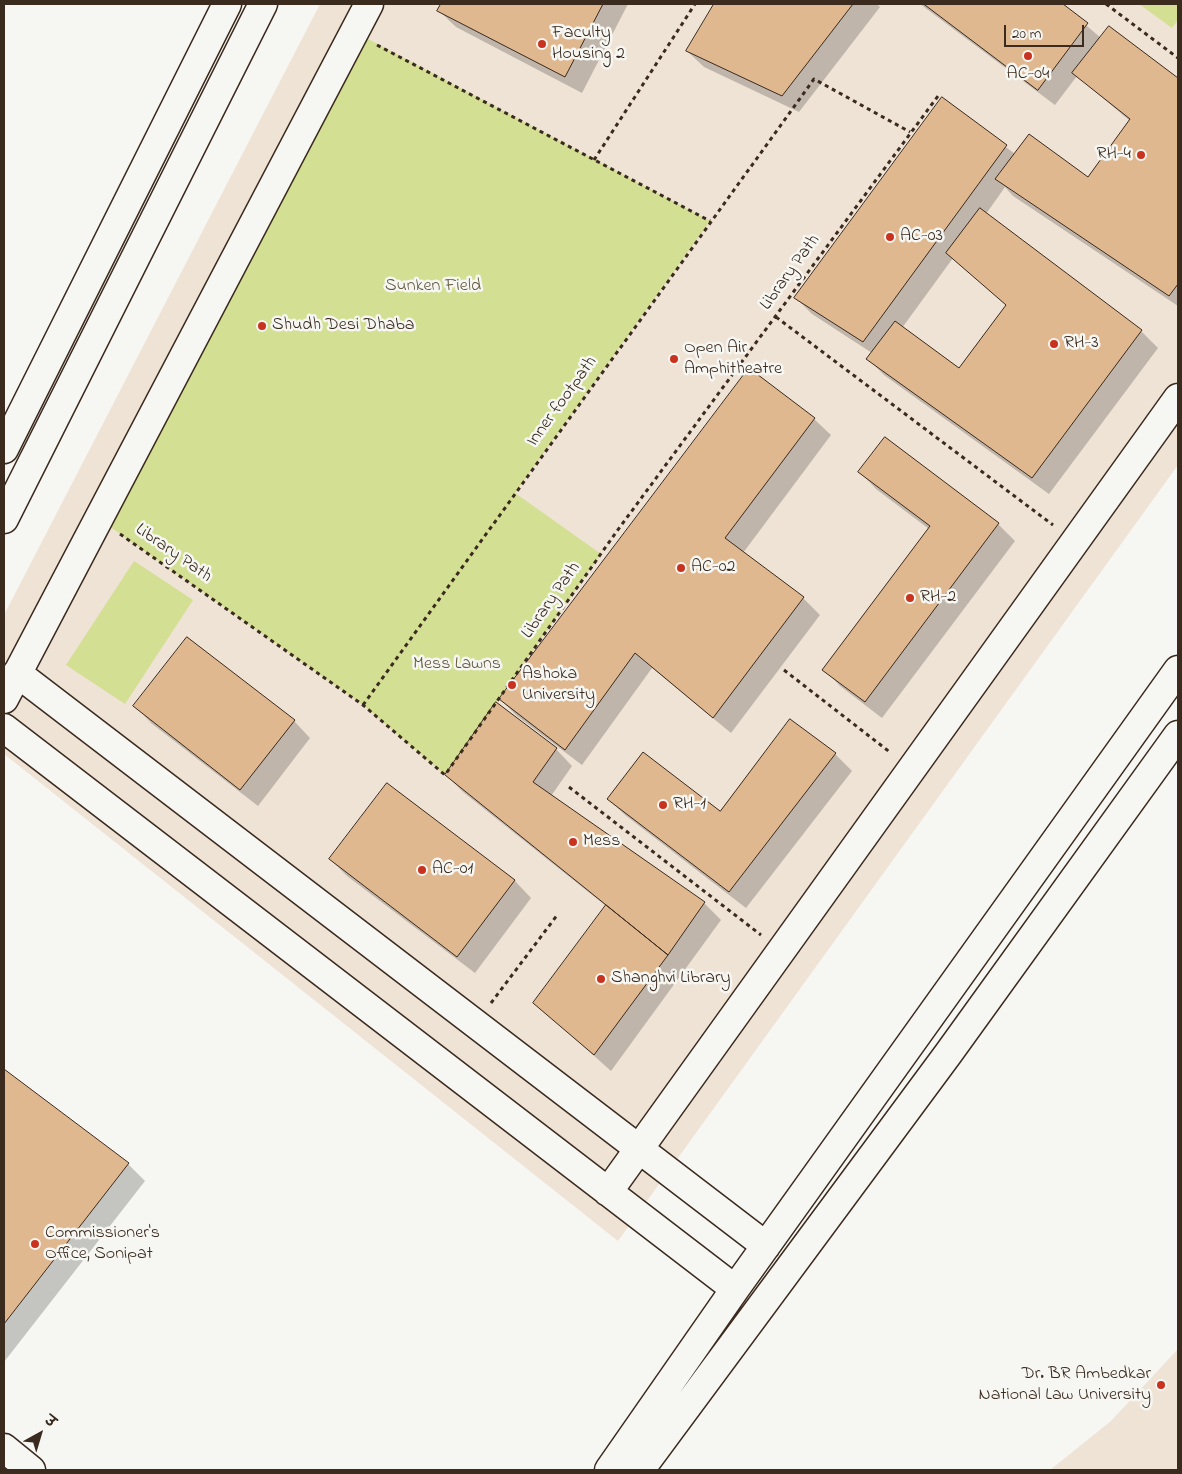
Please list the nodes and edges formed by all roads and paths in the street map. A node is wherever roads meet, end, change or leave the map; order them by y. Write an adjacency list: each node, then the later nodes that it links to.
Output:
1 (228, 4): 14 (street)
2 (263, 4): 15 (street)
3 (370, 4): 6 (street)
4 (694, 4): 10 (path)
5 (1106, 4): 7 (path)
6 (355, 32): 10 (path); 16 (street)
7 (1178, 58)
8 (938, 96): 9 (path, Library Path)
9 (910, 132): 11 (path, Inner footpath); 12 (path, Library Path)
10 (594, 160): 11 (path)
11 (710, 222): 22 (path, Inner footpath)
12 (776, 318): 17 (path); 22 (path, Library Path)
13 (1178, 398): 17 (street)
14 (4, 449)
15 (4, 519)
16 (99, 519): 20 (street); 22 (path, Library Path)
17 (1075, 542): 25 (street)
18 (784, 670): 25 (path)
19 (1178, 670): 32 (street)
20 (17, 673): 21 (street); 29 (street)
21 (4, 699)
22 (363, 705)
23 (4, 728): 31 (street)
24 (1178, 735): 37 (street)
25 (912, 769): 28 (street)
26 (569, 787): 28 (path)
27 (558, 914): 29 (path)
28 (781, 950): 30 (street)
29 (475, 1024): 30 (street)
30 (638, 1149): 31 (street); 32 (street)
31 (608, 1192): 33 (street)
32 (766, 1246): 33 (street)
33 (735, 1289): 36 (street)
34 (4, 1448): 35 (street)
35 (31, 1470)
36 (609, 1470)
37 (640, 1470)

